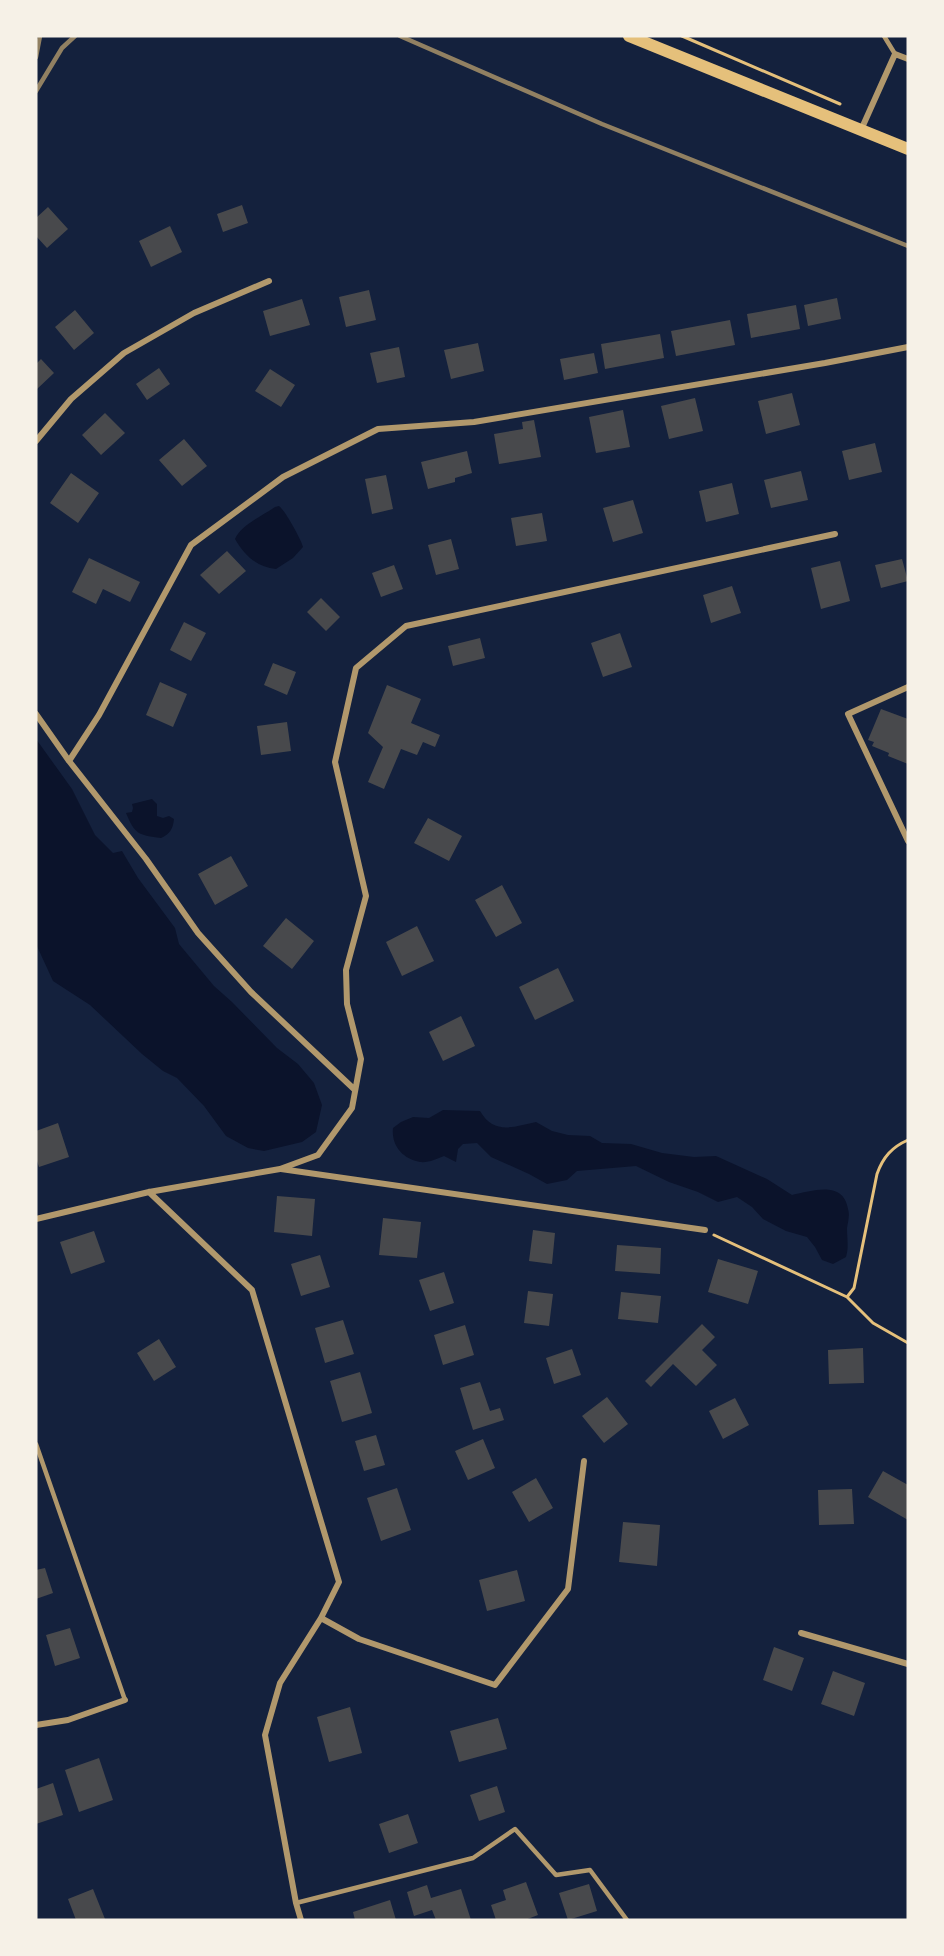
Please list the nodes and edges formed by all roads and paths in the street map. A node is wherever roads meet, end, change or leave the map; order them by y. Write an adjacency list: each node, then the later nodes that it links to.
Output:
1 (629, 36): 7 (main road)
2 (682, 36): 6 (path)
3 (884, 36): 4 (lane)
4 (895, 54): 5 (street); 6 (street)
5 (908, 59)
6 (867, 116): 7 (street)
7 (861, 130): 8 (main road)
8 (908, 150)
9 (269, 281): 11 (street)
10 (908, 347): 15 (street)
11 (36, 441)
12 (835, 534): 17 (street)
13 (908, 687): 16 (street)
14 (36, 714): 15 (street)
15 (69, 761): 17 (street)
16 (908, 841)
17 (355, 1090): 19 (street)
18 (908, 1140): 23 (path)
19 (280, 1169): 20 (street); 22 (street)
20 (149, 1192): 21 (street); 27 (street)
21 (36, 1219)
22 (705, 1230): 23 (path)
23 (847, 1297): 24 (path)
24 (908, 1343)
25 (36, 1444): 30 (lane)
26 (584, 1461): 27 (street)
27 (321, 1618): 32 (street)
28 (801, 1633): 29 (street)
29 (908, 1664)
30 (125, 1700): 31 (street)
31 (36, 1725)
32 (296, 1903): 33 (street); 34 (lane)
33 (301, 1920)
34 (627, 1920)

